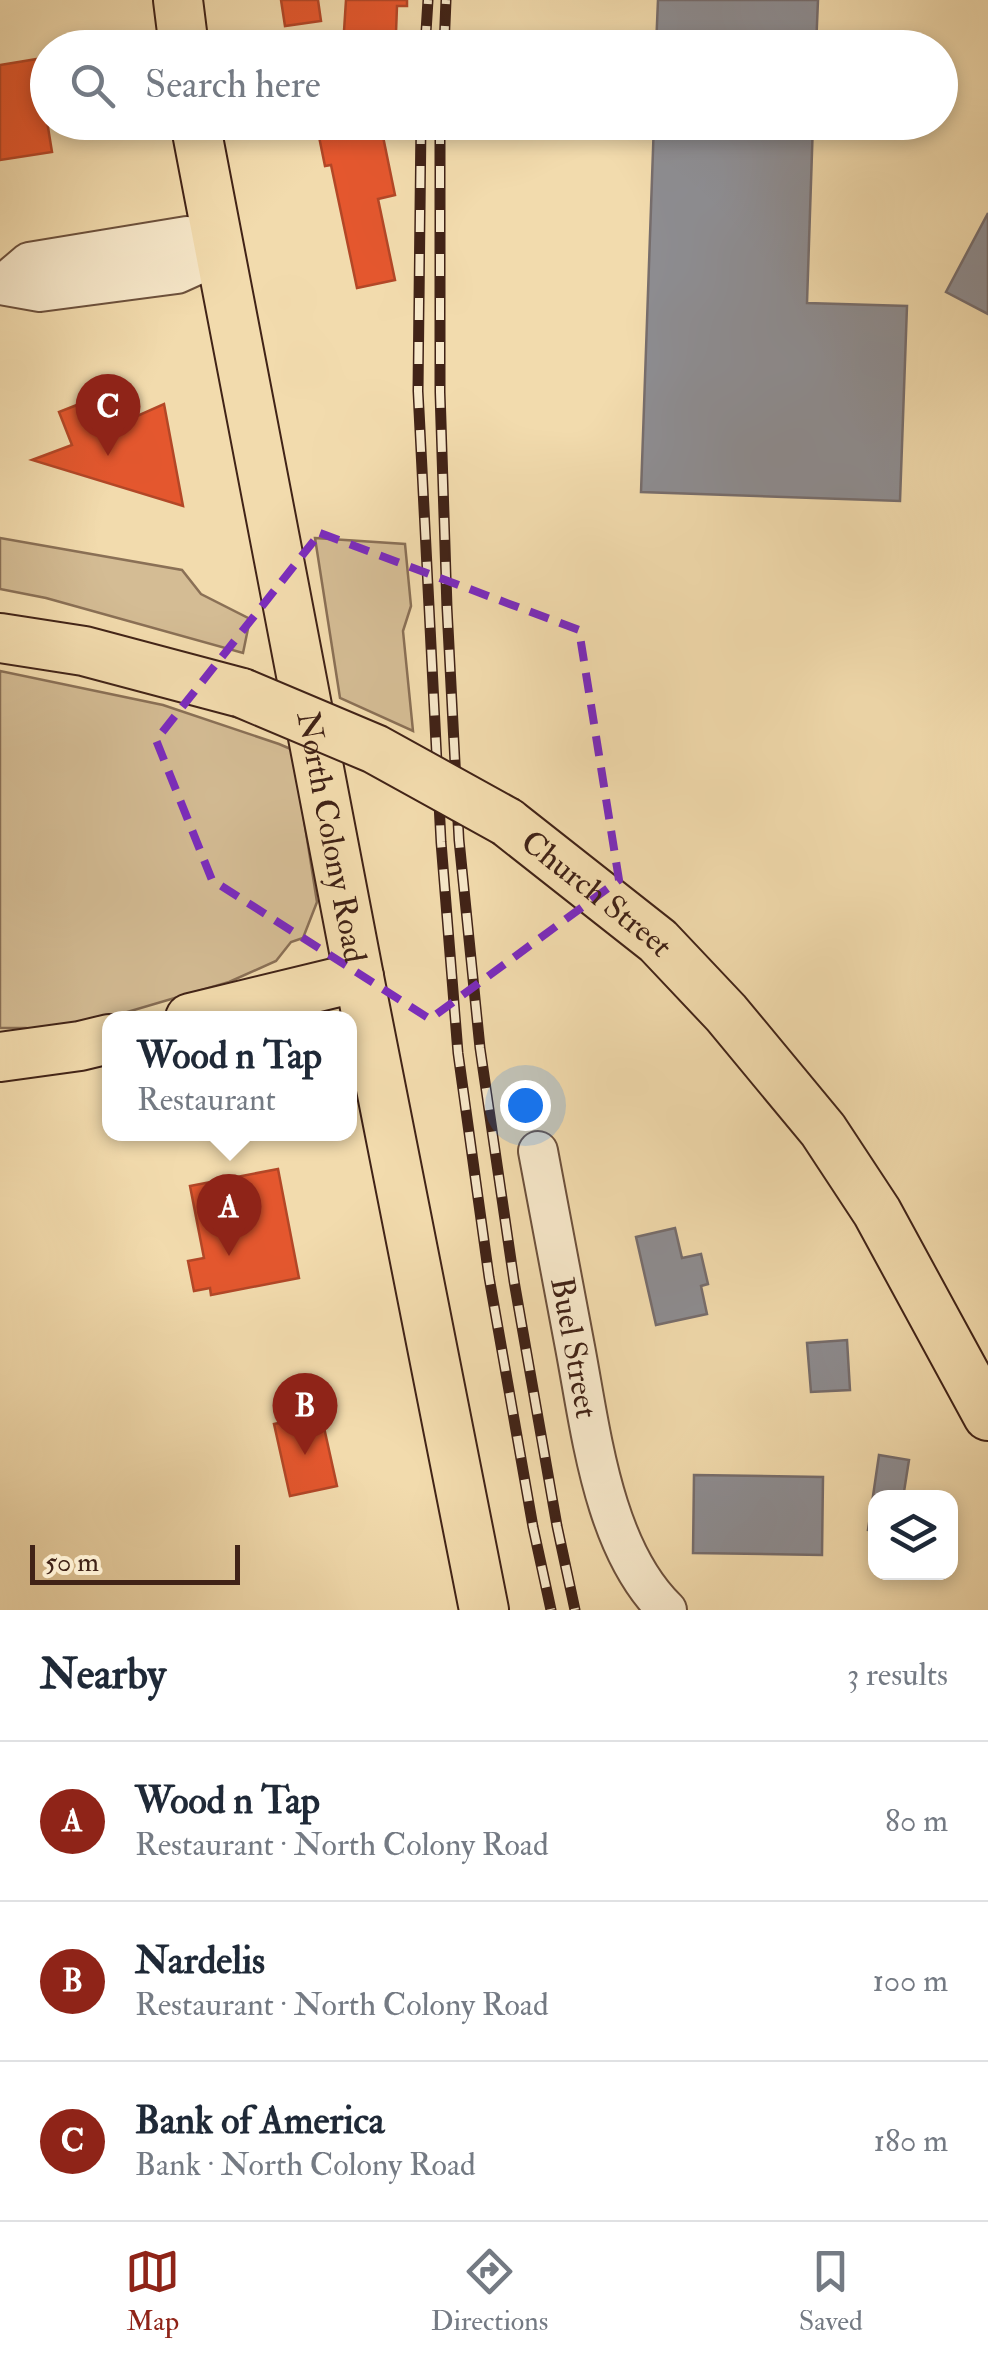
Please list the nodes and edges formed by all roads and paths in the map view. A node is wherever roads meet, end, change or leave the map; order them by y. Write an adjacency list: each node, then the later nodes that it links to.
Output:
1 (178, 0): 2 (main road)
2 (182, 30)
3 (198, 140): 4 (main road, North Colony Road)
4 (219, 247): 5 (street); 7 (main road, North Colony Road)
5 (1, 285)
6 (0, 638): 12 (main road, Church Street, bridge)
7 (359, 977): 8 (main road); 13 (main road, North Colony Road)
8 (219, 1011)
9 (102, 1040): 10 (main road)
10 (0, 1057)
11 (538, 1151): 14 (street, Buel Street)
12 (988, 1416)
13 (484, 1610)
14 (667, 1610)

